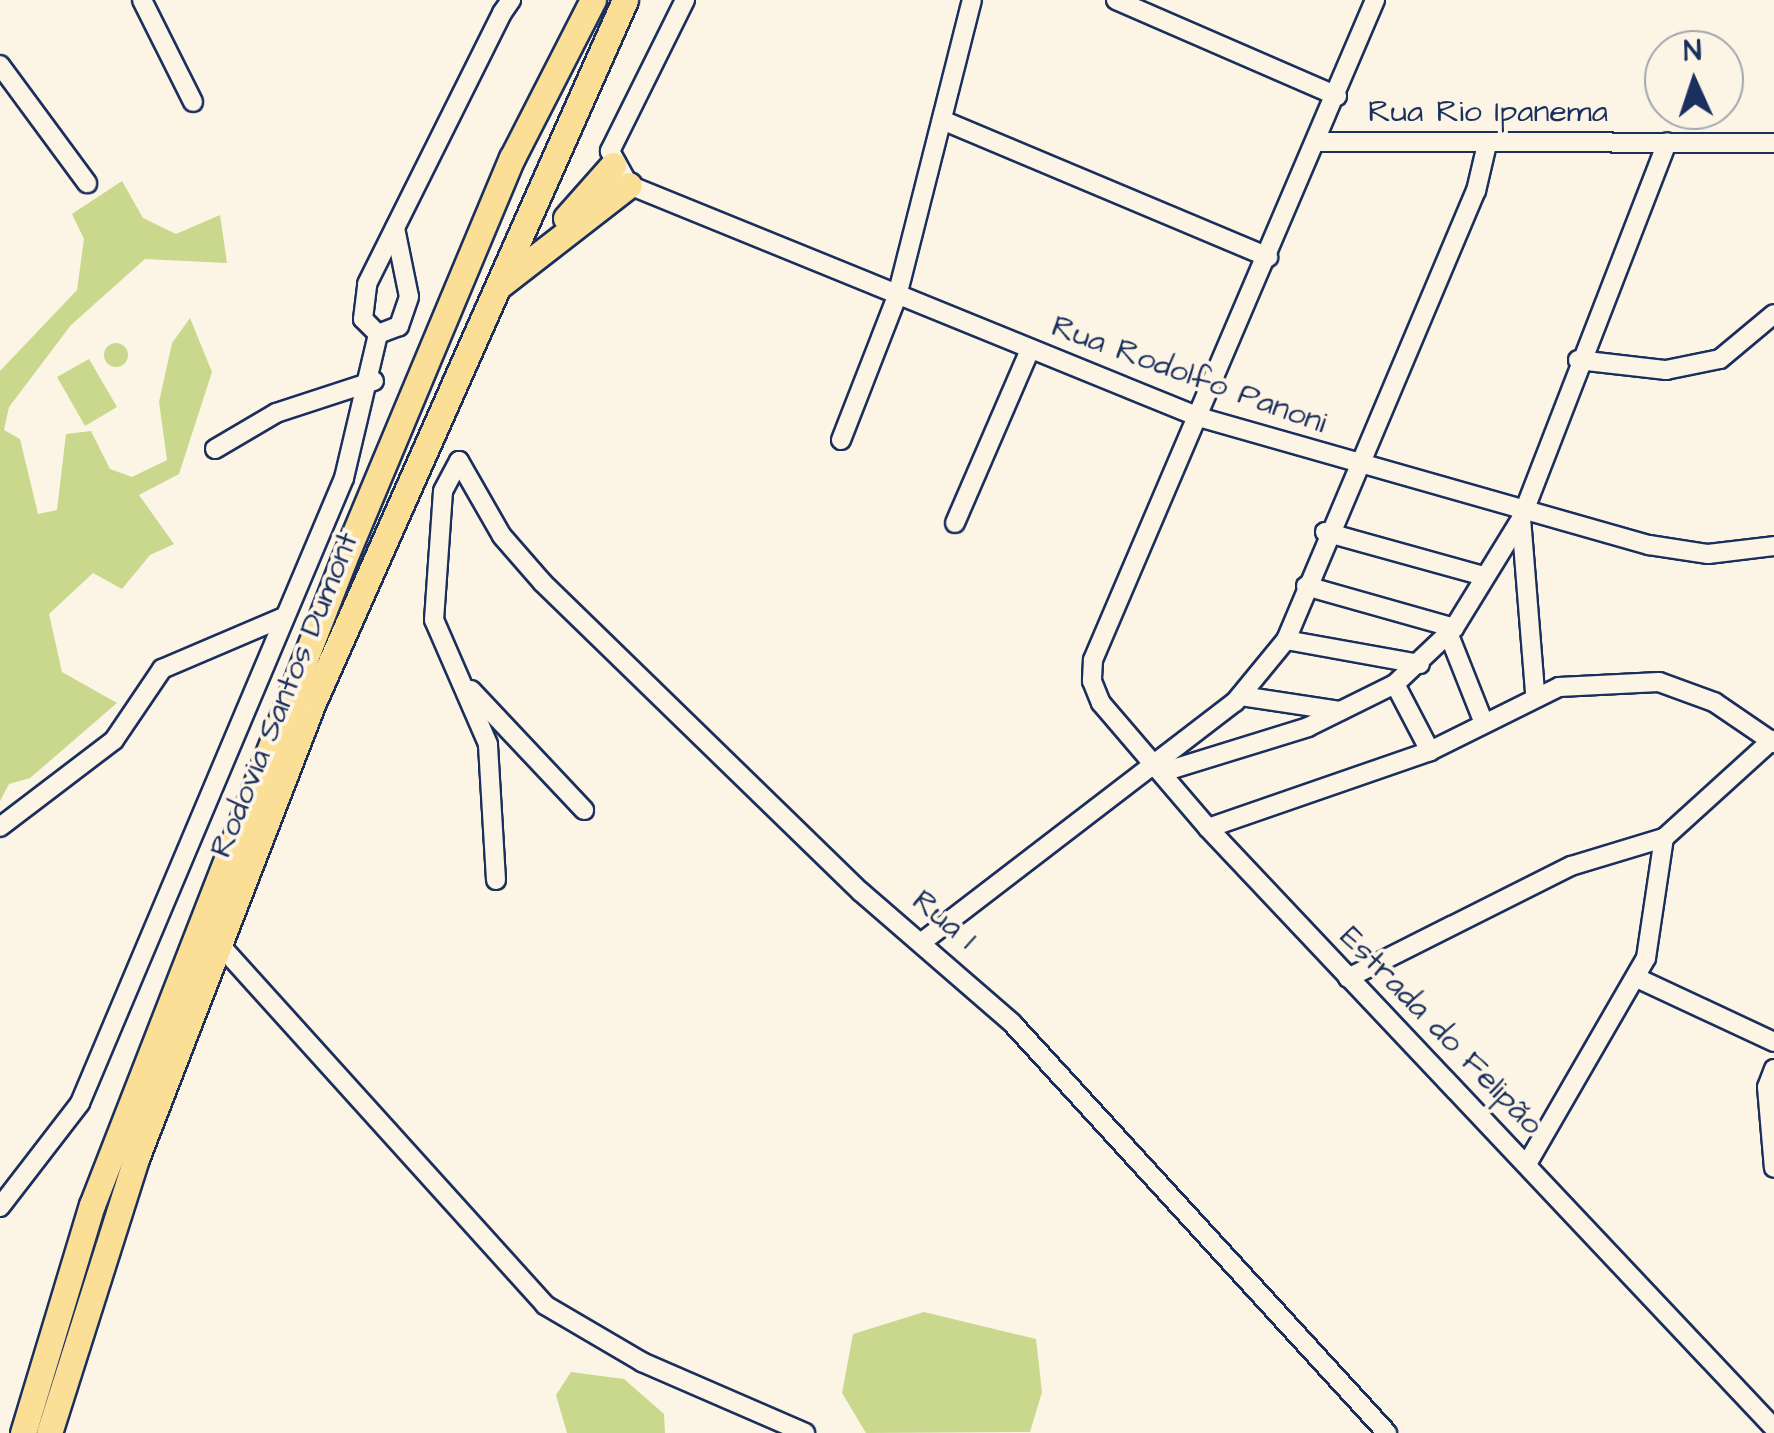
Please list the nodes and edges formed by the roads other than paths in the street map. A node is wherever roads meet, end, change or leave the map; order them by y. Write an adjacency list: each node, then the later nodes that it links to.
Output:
1 (142, 0): 11 (street)
2 (511, 0): 19 (street)
3 (592, 0): 66 (highway, Rodovia Santos Dumont)
4 (625, 0): 21 (highway, Rodovia Santos Dumont)
5 (685, 0): 17 (street)
6 (972, 0): 12 (street)
7 (1116, 0): 10 (street)
8 (1375, 0): 10 (street)
9 (0, 65): 18 (street)
10 (1337, 96): 13 (street)
11 (193, 102)
12 (942, 120): 20 (street); 22 (street)
13 (1321, 142): 16 (street, Rua Rio Ipanema); 20 (street)
14 (1667, 142): 15 (street, Rua Rio Ipanema); 16 (street, Rua Rio Ipanema); 26 (street)
15 (1774, 142)
16 (1487, 144): 31 (street)
17 (621, 175): 21 (highway); 22 (street, Rua Rodolfo Panoni)
18 (86, 183)
19 (395, 228): 24 (street); 24 (street)
20 (1268, 257): 28 (street)
21 (492, 292): 57 (highway, Rodovia Santos Dumont)
22 (897, 296): 25 (street, Rua Rodolfo Panoni); 29 (street)
23 (1774, 314): 26 (street)
24 (378, 334): 27 (street)
25 (1030, 350): 28 (street, Rua Rodolfo Panoni); 33 (street)
26 (1578, 360): 32 (street)
27 (374, 381): 30 (street); 38 (street)
28 (1200, 418): 31 (street, Rua Rodolfo Panoni); 50 (street, Estrada do Felipão)
29 (841, 440)
30 (215, 449)
31 (1360, 466): 32 (street, Rua Rodolfo Panoni); 34 (street)
32 (1525, 513): 35 (street, Rua Rodolfo Panoni); 36 (street); 44 (street)
33 (955, 523)
34 (1325, 532): 36 (street); 37 (street)
35 (1774, 546)
36 (1484, 576): 39 (street)
37 (1306, 586): 39 (street); 40 (street)
38 (284, 617): 52 (street); 64 (street)
39 (1451, 631): 41 (street); 47 (street)
40 (1286, 640): 41 (street); 45 (street)
41 (1420, 664): 43 (street)
42 (460, 679): 51 (street); 55 (street); 56 (street, Rua 1)
43 (1396, 684): 46 (street); 49 (street)
44 (1535, 692): 47 (street); 48 (street)
45 (1242, 696): 46 (street); 50 (street)
46 (1342, 712): 50 (street)
47 (1483, 721): 49 (street)
48 (1773, 742): 54 (street)
49 (1430, 751): 53 (street)
50 (1159, 768): 53 (street, Estrada do Felipão); 56 (street)
51 (584, 810)
52 (0, 828)
53 (1208, 828): 58 (street, Estrada do Felipão)
54 (1664, 838): 58 (street); 59 (street)
55 (496, 880)
56 (926, 939): 69 (street, Rua 1)
57 (220, 945): 67 (highway, Rodovia Santos Dumont); 68 (street)
58 (1348, 978): 62 (street, Estrada do Felipão)
59 (1637, 978): 60 (street); 62 (street)
60 (1774, 1042)
61 (1774, 1068): 63 (street)
62 (1527, 1164): 65 (street, Estrada do Felipão)
63 (1774, 1168)
64 (0, 1208)
65 (1774, 1428)
66 (23, 1433)
67 (50, 1433)
68 (805, 1433)
69 (1387, 1433)

